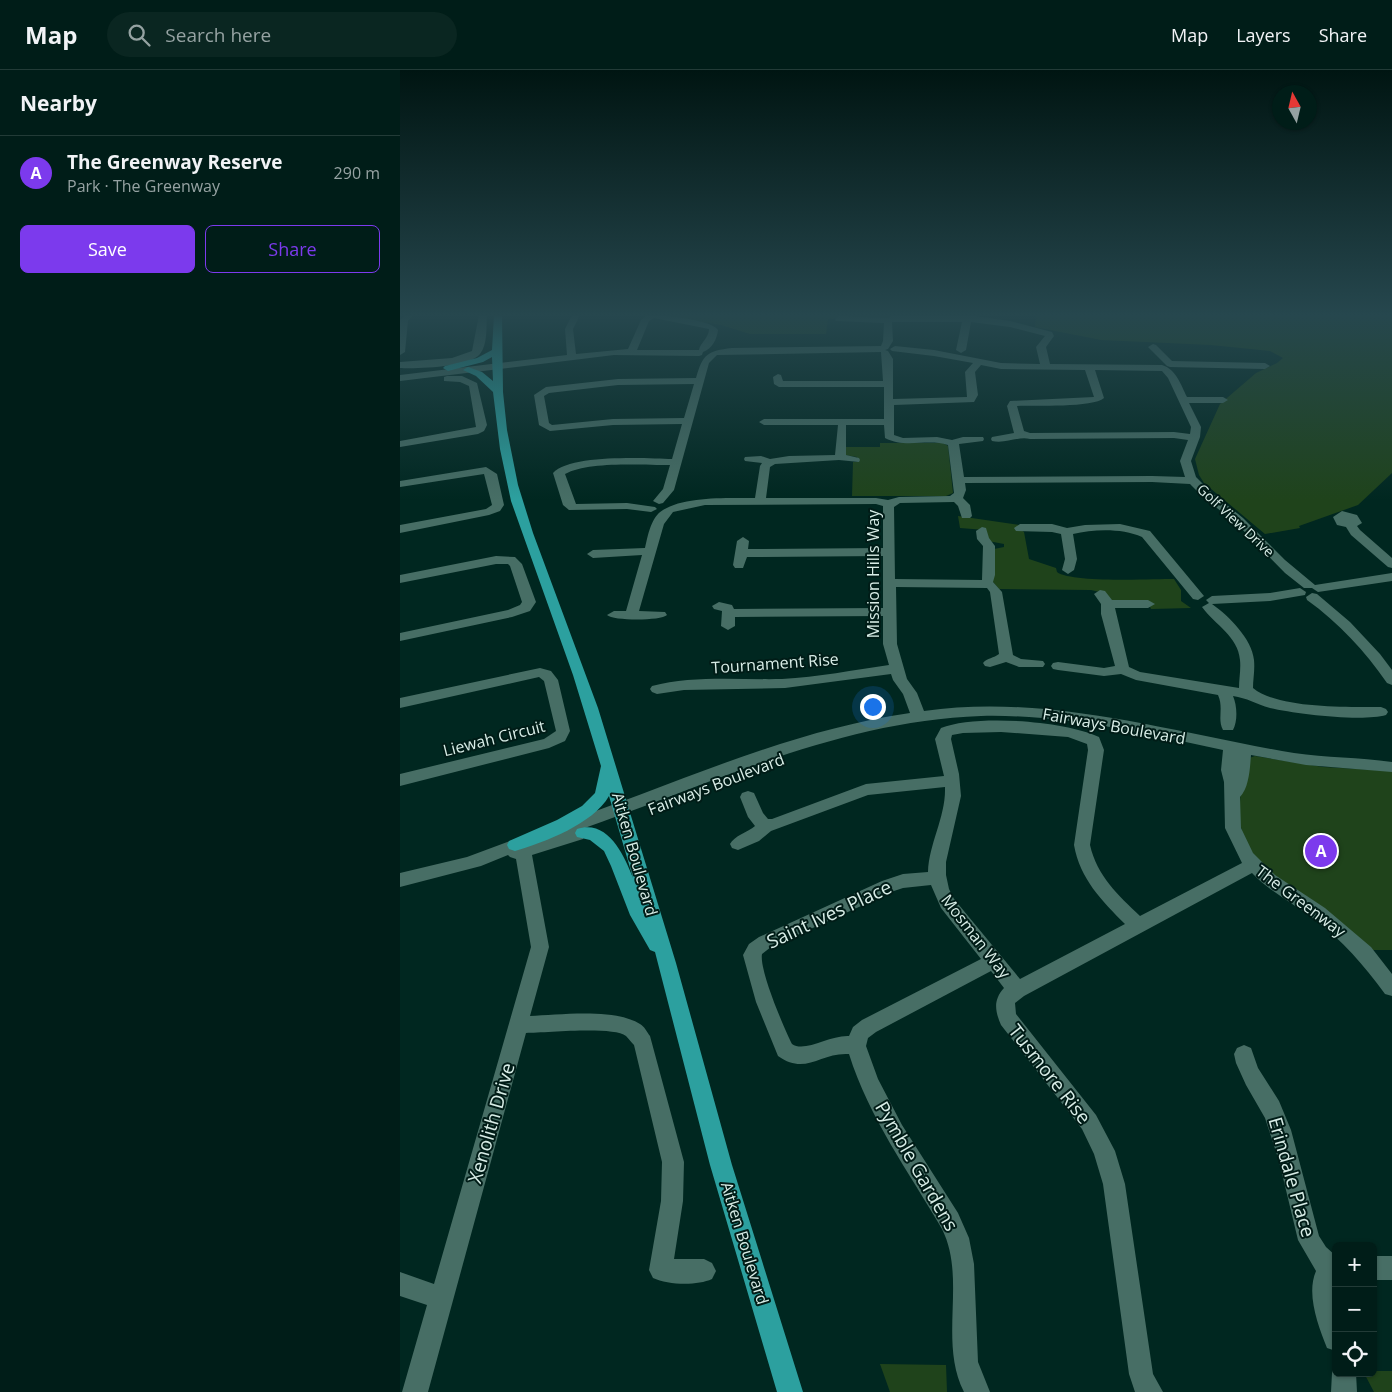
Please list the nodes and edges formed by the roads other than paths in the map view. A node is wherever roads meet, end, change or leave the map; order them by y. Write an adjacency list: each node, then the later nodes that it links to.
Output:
1 (482, 377): 12 (main road)
2 (496, 377): 12 (main road, Aitken Boulevard)
3 (699, 377): 8 (street)
4 (888, 377): 9 (street)
5 (971, 377): 15 (street)
6 (1093, 377): 20 (street)
7 (1172, 377): 13 (street, Golf View Drive)
8 (699, 381): 16 (street); 16 (street)
9 (888, 384): 11 (street); 15 (street)
10 (400, 385): 25 (street)
11 (778, 385)
12 (497, 390): 80 (main road, Aitken Boulevard)
13 (1183, 400): 14 (street); 21 (street, Golf View Drive)
14 (1222, 400)
15 (889, 402): 17 (street)
16 (688, 421): 29 (street)
17 (889, 422): 18 (street); 24 (street)
18 (760, 424)
19 (842, 427): 26 (street)
20 (1021, 434): 21 (street); 23 (street)
21 (1194, 438): 31 (street, Golf View Drive)
22 (979, 439): 24 (street)
23 (996, 439)
24 (952, 443): 32 (street)
25 (400, 444)
26 (839, 456): 28 (street); 30 (street)
27 (749, 459): 30 (street)
28 (855, 460)
29 (676, 462): 37 (street); 37 (street)
30 (768, 462): 35 (street)
31 (1192, 478): 32 (street); 56 (street, Golf View Drive)
32 (959, 480): 34 (street)
33 (400, 484): 41 (street)
34 (956, 498): 36 (street, Mission Hills Way); 38 (street)
35 (760, 501): 36 (street); 37 (street)
36 (889, 504): 47 (street, Mission Hills Way)
37 (663, 506): 46 (street)
38 (966, 516)
39 (1350, 524): 50 (street)
40 (1020, 528): 43 (street)
41 (400, 529)
42 (982, 530): 44 (street)
43 (1068, 532): 51 (street); 57 (street)
44 (988, 546): 45 (street); 55 (street)
45 (1003, 546)
46 (650, 551): 49 (street); 60 (street)
47 (888, 552): 48 (street); 54 (street, Mission Hills Way)
48 (741, 553)
49 (592, 554)
50 (1392, 564)
51 (1068, 570)
52 (1392, 577): 56 (street)
53 (400, 579): 64 (street)
54 (889, 583): 55 (street); 59 (street, Mission Hills Way)
55 (986, 584): 65 (street)
56 (1309, 589): 57 (street); 71 (street, Golf View Drive)
57 (1211, 603): 74 (street)
58 (1148, 604): 69 (street)
59 (889, 612): 62 (street); 70 (street, Mission Hills Way)
60 (631, 615): 61 (street); 63 (street)
61 (660, 615)
62 (726, 615)
63 (614, 616)
64 (400, 637)
65 (1005, 655): 66 (street); 67 (street)
66 (990, 663)
67 (1038, 664)
68 (1058, 666): 69 (street)
69 (1122, 669): 73 (street)
70 (898, 675): 72 (street, Tournament Rise); 77 (street, Mission Hills Way)
71 (1392, 680)
72 (654, 690)
73 (1223, 691): 74 (street); 78 (street)
74 (1248, 693): 76 (street)
75 (400, 703): 82 (street, Liewah Circuit)
76 (1381, 712)
77 (913, 717): 79 (street, Fairways Boulevard); 85 (street, Fairways Boulevard)
78 (1228, 726)
79 (1237, 748): 81 (street, Fairways Boulevard); 90 (street, The Greenway)
80 (608, 763): 85 (main road, Aitken Boulevard); 89 (main road)
81 (1390, 766)
82 (400, 780)
83 (952, 781): 86 (street); 91 (street, Mosman Way); 93 (street, Mosman Way)
84 (748, 797): 86 (street)
85 (623, 814): 87 (street, Fairways Boulevard); 89 (street, Fairways Boulevard); 95 (main road, Aitken Boulevard)
86 (767, 826): 88 (street)
87 (583, 833): 89 (street, Fairways Boulevard); 95 (main road)
88 (738, 844)
89 (519, 848): 92 (street, Fairways Boulevard); 98 (street, Xenolith Drive)
90 (1253, 865): 93 (street, Tusmore Rise); 96 (street, The Greenway)
91 (936, 878): 94 (street, Mosman Way); 99 (street, Saint Ives Place)
92 (400, 880)
93 (1138, 926): 97 (street, Tusmore Rise)
94 (994, 962): 97 (street, Mosman Way); 99 (street)
95 (667, 963): 112 (main road, Aitken Boulevard)
96 (1392, 988)
97 (1017, 990): 110 (street, Tusmore Rise)
98 (518, 1025): 104 (street); 107 (street, Xenolith Drive)
99 (856, 1046): 113 (street, Pymble Gardens)
100 (1244, 1054): 103 (street, Erindale Place)
101 (1377, 1268): 102 (street)
102 (1392, 1268)
103 (1332, 1269)
104 (704, 1271)
105 (1332, 1271): 108 (street)
106 (400, 1284): 107 (street)
107 (442, 1298): 111 (street, Xenolith Drive)
108 (1334, 1332)
109 (1344, 1377): 114 (street)
110 (1143, 1389)
111 (415, 1392)
112 (790, 1392)
113 (977, 1392)
114 (1344, 1392)

